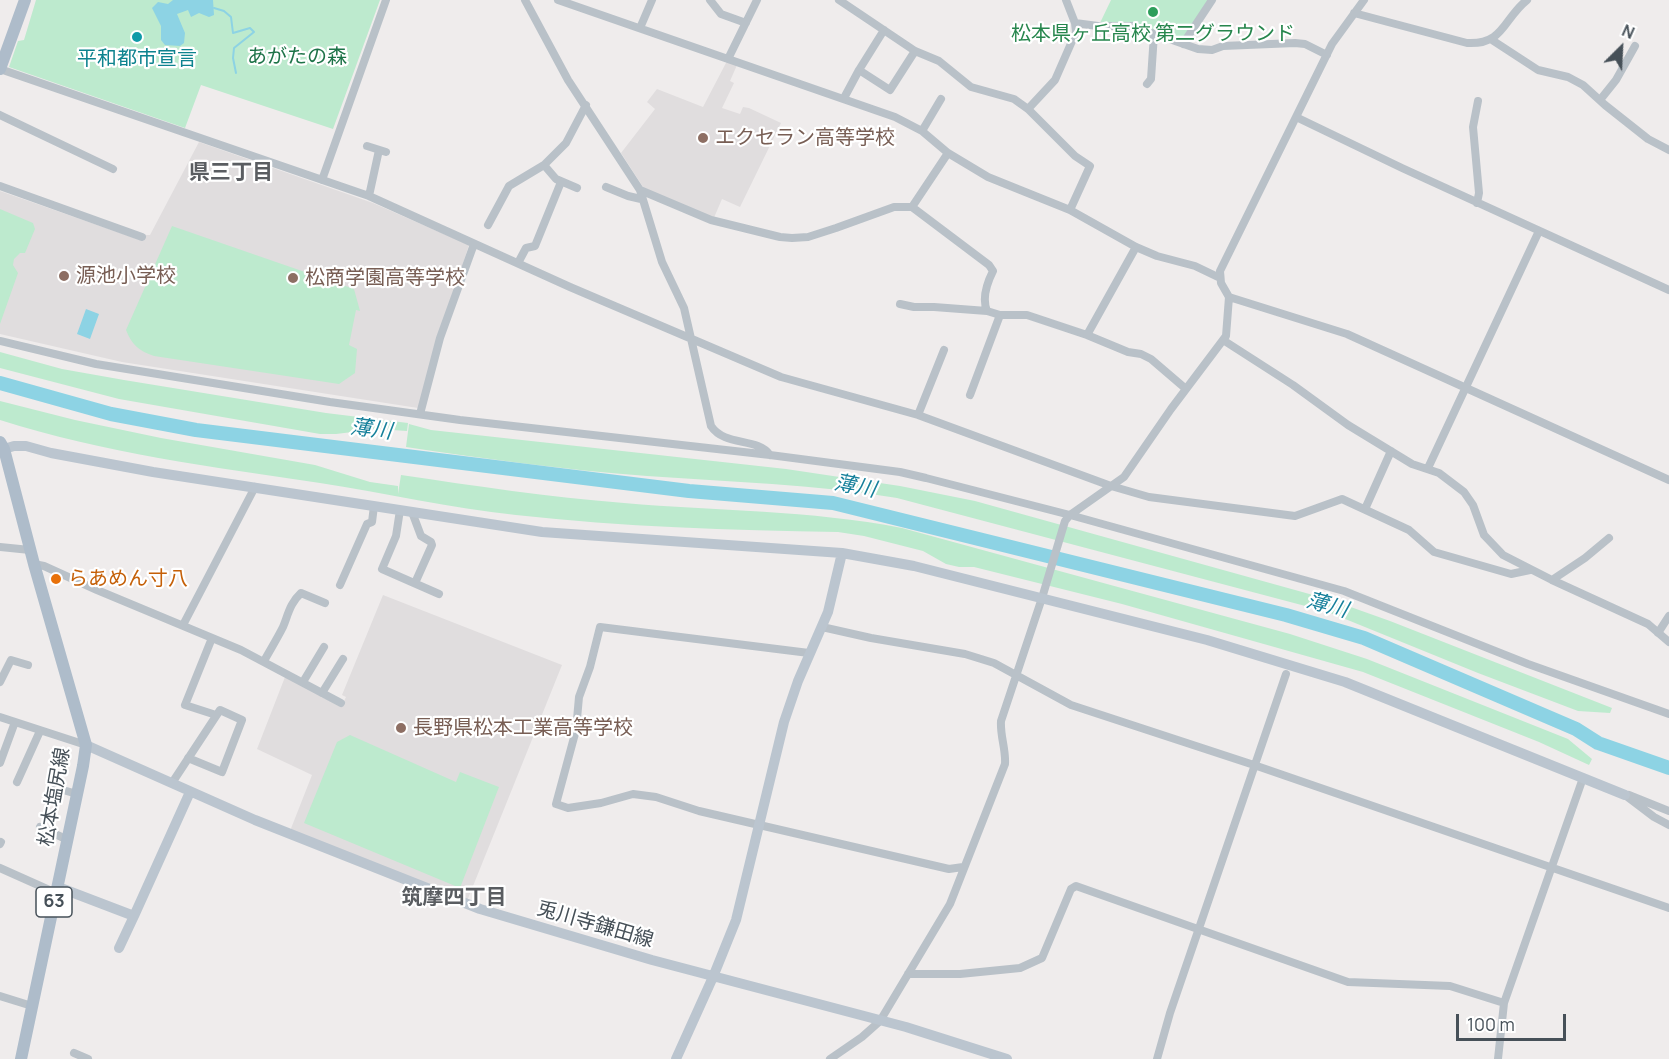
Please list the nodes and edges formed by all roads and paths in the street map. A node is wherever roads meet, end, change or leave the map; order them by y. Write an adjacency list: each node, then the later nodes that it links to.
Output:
1 (25, 0): 25 (main road)
2 (386, 0): 42 (street)
3 (525, 0): 32 (street)
4 (558, 0): 16 (street)
5 (652, 0): 16 (street)
6 (710, 0): 14 (street)
7 (757, 0): 14 (street)
8 (839, 0): 17 (street)
9 (1066, 0): 15 (street)
10 (1212, 0): 20 (street)
11 (1364, 0): 13 (street)
12 (1527, 0): 19 (street)
13 (1354, 13): 19 (street); 23 (street)
14 (746, 23): 24 (street)
15 (1075, 23): 18 (street); 33 (street)
16 (640, 28): 24 (street)
17 (884, 30): 22 (street); 26 (street)
18 (1154, 34): 20 (street); 27 (street)
19 (1492, 40): 30 (street)
20 (1184, 45): 23 (street)
21 (1635, 46): 30 (street)
22 (915, 51): 26 (street); 33 (street)
23 (1327, 55): 35 (street)
24 (728, 59): 28 (street)
25 (0, 69): 42 (street)
26 (859, 70): 28 (street)
27 (1147, 84)
28 (844, 98): 36 (street)
29 (941, 99): 36 (street)
30 (1600, 100): 38 (street)
31 (1478, 101): 49 (street)
32 (586, 105): 40 (street); 47 (street)
33 (1028, 109): 51 (street)
34 (0, 115): 41 (street)
35 (1296, 117): 49 (street); 58 (street)
36 (922, 131): 39 (street)
37 (367, 146): 48 (street)
38 (1669, 150)
39 (948, 153): 50 (street); 51 (street)
40 (544, 165): 43 (street); 52 (street)
41 (113, 170)
42 (322, 180): 48 (street)
43 (561, 182): 46 (street); 57 (street)
44 (0, 186): 54 (street)
45 (606, 187): 47 (street)
46 (577, 188)
47 (640, 194): 50 (street); 67 (street)
48 (369, 196): 55 (street)
49 (1477, 203): 53 (street)
50 (912, 207): 62 (street)
51 (1070, 210): 56 (street)
52 (488, 225)
53 (1539, 231): 59 (street); 69 (street)
54 (142, 237)
55 (474, 244): 57 (street); 72 (street)
56 (1136, 247): 58 (street); 64 (street)
57 (518, 263): 67 (street)
58 (1220, 278): 60 (street)
59 (1669, 290)
60 (1229, 297): 65 (street); 69 (street)
61 (900, 304): 62 (street)
62 (987, 311): 63 (street)
63 (1000, 315): 64 (street); 71 (street)
64 (1087, 334): 70 (street)
65 (1223, 340): 70 (street); 75 (street)
66 (0, 341): 72 (street)
67 (693, 341): 73 (street); 76 (street)
68 (944, 350): 73 (street)
69 (1465, 388): 77 (street); 78 (street)
70 (1186, 389): 79 (street)
71 (970, 395)
72 (420, 414): 76 (street)
73 (918, 415): 79 (street)
74 (2, 446): 80 (street); 87 (main road, 松本塩尻線 / 63)
75 (1391, 451): 77 (street); 82 (street)
76 (770, 455): 84 (street)
77 (1428, 468): 91 (street)
78 (1669, 480)
79 (1112, 486): 82 (street); 84 (street)
80 (255, 487): 81 (street); 99 (street)
81 (374, 506): 83 (street); 94 (street)
82 (1365, 509): 91 (street)
83 (406, 511): 88 (street); 93 (street); 93 (street)
84 (1068, 518): 96 (street); 115 (street)
85 (1609, 538): 92 (street)
86 (0, 548): 87 (street); 89 (street)
87 (30, 550): 90 (main road, 松本塩尻線 / 63)
88 (842, 553): 96 (street); 100 (street)
89 (0, 558)
90 (34, 564): 99 (street); 120 (main road, 松本塩尻線 / 63)
91 (1530, 570): 92 (street)
92 (1552, 580): 101 (street)
93 (415, 583): 95 (street)
94 (340, 585)
95 (439, 594)
96 (1043, 595): 109 (street); 110 (street)
97 (325, 603): 107 (street)
98 (1669, 616): 101 (street)
99 (183, 624): 102 (street)
100 (822, 627): 105 (street); 110 (street)
101 (1658, 633): 103 (street)
102 (212, 638): 107 (street); 116 (street)
103 (1669, 642)
104 (324, 647): 112 (street)
105 (809, 653): 132 (street); 132 (street)
106 (343, 659): 113 (street)
107 (264, 661): 112 (street)
108 (28, 665): 111 (street)
109 (1285, 669): 123 (street); 125 (street)
110 (1016, 675): 123 (street); 137 (street)
111 (0, 682)
112 (303, 682): 113 (street)
113 (322, 693): 114 (street)
114 (341, 703)
115 (1669, 714)
116 (216, 715): 121 (street); 121 (street)
117 (0, 717): 118 (street)
118 (15, 722): 119 (street); 122 (street)
119 (40, 731): 120 (street); 124 (street)
120 (86, 745): 126 (street, 兎川寺鎌田線); 129 (main road, 松本塩尻線 / 63)
121 (188, 758): 126 (street)
122 (0, 763)
123 (1254, 765): 136 (street); 142 (street)
124 (22, 778)
125 (1583, 778): 130 (street); 136 (street)
126 (172, 783): 128 (street, 兎川寺鎌田線)
127 (56, 789): 129 (street)
128 (190, 792): 141 (street); 145 (street, 兎川寺鎌田線)
129 (77, 794): 135 (main road, 松本塩尻線 / 63)
130 (1625, 795): 131 (street); 133 (street)
131 (1669, 810)
132 (760, 824): 137 (street); 145 (street)
133 (1669, 825)
134 (40, 826): 135 (street)
135 (68, 840): 139 (main road, 松本塩尻線 / 63)
136 (1552, 866): 140 (street); 147 (street)
137 (963, 867): 144 (street)
138 (1, 872): 139 (street)
139 (57, 890): 141 (street); 148 (main road, 松本塩尻線 / 63)
140 (1669, 908)
141 (134, 916): 143 (street)
142 (1200, 930): 144 (street); 147 (street); 156 (street)
143 (119, 948)
144 (908, 974): 149 (street)
145 (713, 976): 149 (street, 兎川寺鎌田線); 153 (street)
146 (0, 996): 148 (street)
147 (1504, 1003): 157 (street)
148 (32, 1006): 151 (main road, 松本塩尻線 / 63)
149 (880, 1021): 154 (street); 155 (street, 兎川寺鎌田線)
150 (74, 1053): 152 (street)
151 (21, 1059)
152 (88, 1059)
153 (676, 1059)
154 (830, 1059)
155 (1007, 1059)
156 (1157, 1059)
157 (1498, 1059)

